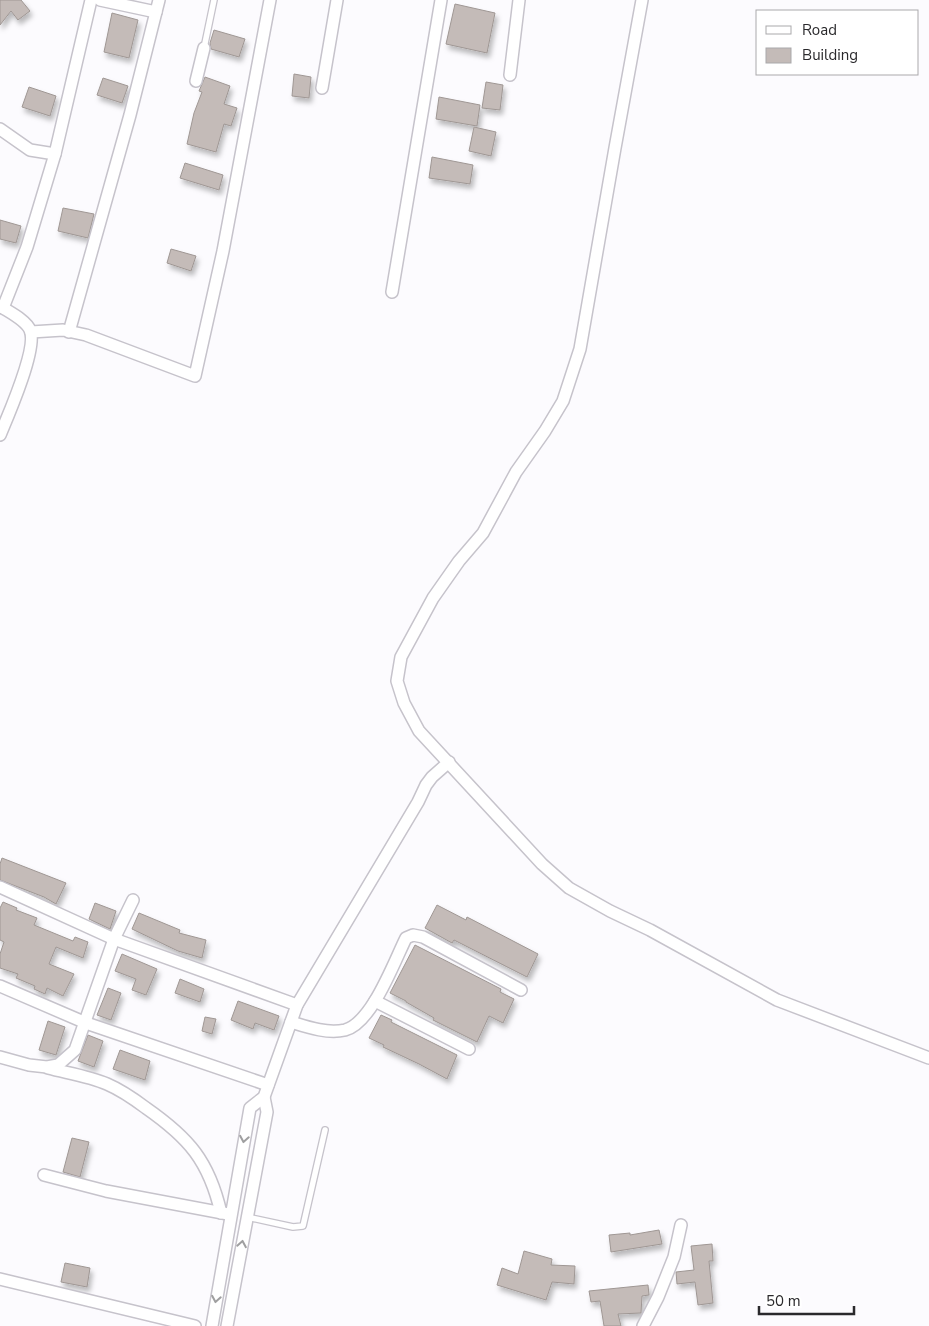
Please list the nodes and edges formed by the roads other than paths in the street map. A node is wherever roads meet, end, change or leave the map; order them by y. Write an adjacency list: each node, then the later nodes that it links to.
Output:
1 (91, 0): 16 (street)
2 (100, 0): 10 (street)
3 (159, 0): 10 (street)
4 (214, 0): 11 (lane)
5 (270, 0): 20 (street)
6 (338, 0): 14 (street)
7 (441, 0): 17 (street)
8 (519, 0): 12 (street)
9 (642, 0): 22 (street)
10 (156, 12): 20 (street)
11 (204, 48): 13 (street)
12 (510, 75)
13 (196, 81)
14 (322, 88)
15 (0, 129): 16 (street)
16 (55, 154): 18 (street)
17 (392, 292)
18 (2, 307): 19 (street)
19 (31, 332): 20 (street); 21 (street)
20 (69, 332)
21 (0, 435)
22 (446, 764): 29 (street); 34 (street)
23 (0, 887): 25 (street)
24 (133, 900): 25 (street)
25 (114, 939): 29 (street); 31 (street)
26 (0, 986): 31 (street)
27 (521, 990): 28 (street)
28 (375, 1001): 30 (street); 32 (street)
29 (297, 1005): 30 (street)
30 (291, 1022): 36 (street)
31 (86, 1023): 35 (street); 36 (street)
32 (469, 1049)
33 (0, 1056): 35 (street)
34 (929, 1058)
35 (47, 1067): 40 (street)
36 (268, 1085): 37 (street)
37 (264, 1097): 40 (street, one-way to 40); 41 (street)
38 (325, 1130): 41 (lane)
39 (44, 1175): 40 (street)
40 (226, 1214): 41 (street); 45 (street, one-way to 45)
41 (247, 1217): 46 (street, one-way to 41)
42 (681, 1225): 47 (street)
43 (0, 1279): 44 (street)
44 (193, 1326)
45 (212, 1326)
46 (227, 1326)
47 (643, 1326)

